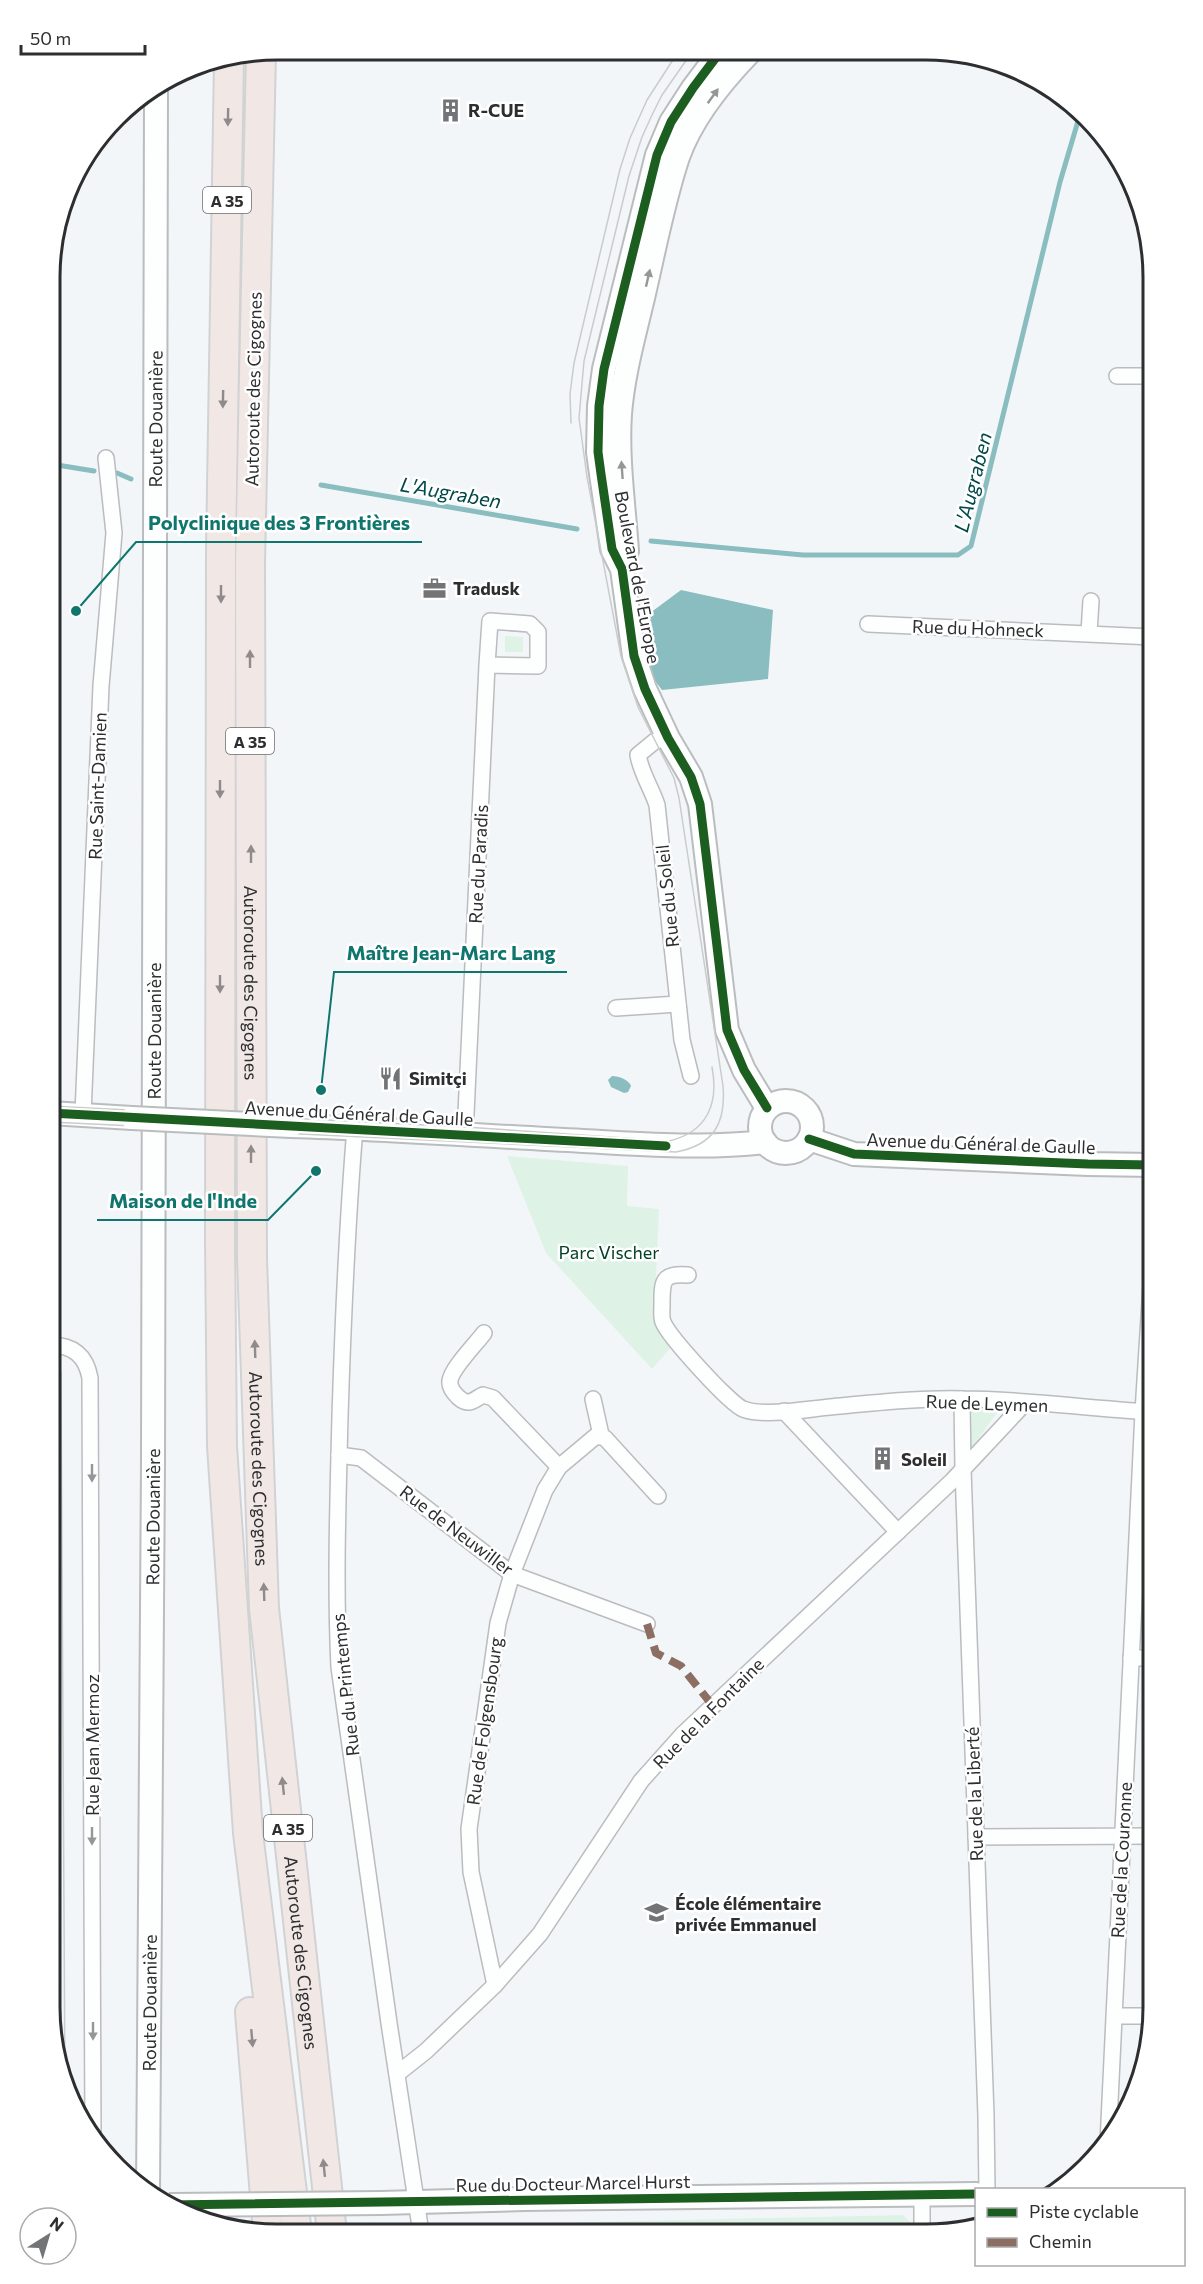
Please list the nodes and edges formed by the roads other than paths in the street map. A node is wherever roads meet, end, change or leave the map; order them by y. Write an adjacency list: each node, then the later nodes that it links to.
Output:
1 (261, 60): 64 (highway, Autoroute des Cigognes / A 35, one-way to 1)
2 (714, 60): 9 (main road, Boulevard de l'Europe)
3 (742, 60): 9 (main road, Boulevard de l'Europe, one-way to 3)
4 (229, 65): 46 (highway, Autoroute des Cigognes / A 35, one-way to 46)
5 (156, 97): 56 (main road, Route Douanière)
6 (1117, 376): 7 (street)
7 (1143, 376)
8 (106, 458): 21 (street, Rue Saint-Damien)
9 (622, 569): 15 (main road, Boulevard de l'Europe)
10 (1091, 602): 12 (street)
11 (868, 624): 12 (street, Rue du Hohneck)
12 (1089, 632): 13 (street, Rue du Hohneck)
13 (1143, 636)
14 (487, 665): 23 (street, Rue du Paradis)
15 (669, 738): 16 (street, Rue du Soleil); 19 (main road, Boulevard de l'Europe)
16 (678, 1004): 17 (street); 18 (street, Rue du Soleil)
17 (616, 1008)
18 (691, 1076)
19 (767, 1108): 24 (main road); 25 (main road)
20 (60, 1113): 21 (main road, Avenue du Général de Gaulle)
21 (83, 1114): 22 (main road, Avenue du Général de Gaulle, bridge)
22 (355, 1128): 23 (main road, Avenue du Général de Gaulle); 36 (street, Rue du Printemps)
23 (465, 1135): 25 (main road, Avenue du Général de Gaulle)
24 (809, 1139): 25 (main road); 26 (main road, Avenue du Général de Gaulle)
25 (765, 1142)
26 (1143, 1165)
27 (688, 1275): 33 (street, Rue de Leymen)
28 (484, 1333): 37 (street)
29 (60, 1345): 54 (street, Rue Jean Mermoz, one-way to 54)
30 (594, 1399): 35 (street)
31 (962, 1399): 32 (street, Rue de Leymen); 33 (street, Rue de Leymen); 38 (street, Rue de la Liberté)
32 (1025, 1403): 34 (street, Rue de Leymen); 38 (street, Rue de la Fontaine)
33 (784, 1411): 41 (street)
34 (1143, 1412)
35 (601, 1435): 37 (street, Rue de Folgensbourg); 40 (street)
36 (339, 1455): 42 (street, Rue de Neuwiller); 53 (street, Rue du Printemps)
37 (559, 1467): 42 (street, Rue de Folgensbourg)
38 (963, 1469): 41 (street, Rue de la Fontaine); 49 (street, Rue de la Liberté)
39 (1143, 1484): 44 (street, Rue de la Couronne)
40 (658, 1496)
41 (898, 1532): 50 (street, Rue de la Fontaine)
42 (512, 1574): 43 (street, Rue de Neuwiller); 50 (street, Rue de Folgensbourg)
43 (647, 1624)
44 (1131, 1658): 45 (street); 47 (street, Rue de la Couronne)
45 (1143, 1658)
46 (248, 1833): 62 (highway, one-way to 62); 63 (highway, Autoroute des Cigognes / A 35)
47 (1122, 1836): 48 (street); 49 (street); 51 (street, Rue de la Couronne)
48 (1143, 1836)
49 (976, 1837): 57 (street, Rue de la Liberté)
50 (495, 1985): 53 (street, Rue de la Fontaine)
51 (1115, 2016): 52 (street); 55 (street, Rue de la Couronne)
52 (1143, 2016)
53 (397, 2074): 60 (street, Rue du Printemps)
54 (93, 2122)
55 (1109, 2123)
56 (148, 2181)
57 (987, 2188)
58 (922, 2194): 59 (main road, Rue du Docteur Marcel Hurst); 60 (main road, Rue du Docteur Marcel Hurst); 66 (street)
59 (975, 2194)
60 (417, 2202): 61 (main road, Rue du Docteur Marcel Hurst, bridge); 65 (street, Rue du Printemps)
61 (187, 2205)
62 (267, 2224)
63 (296, 2224)
64 (331, 2224)
65 (421, 2224)
66 (922, 2224)

